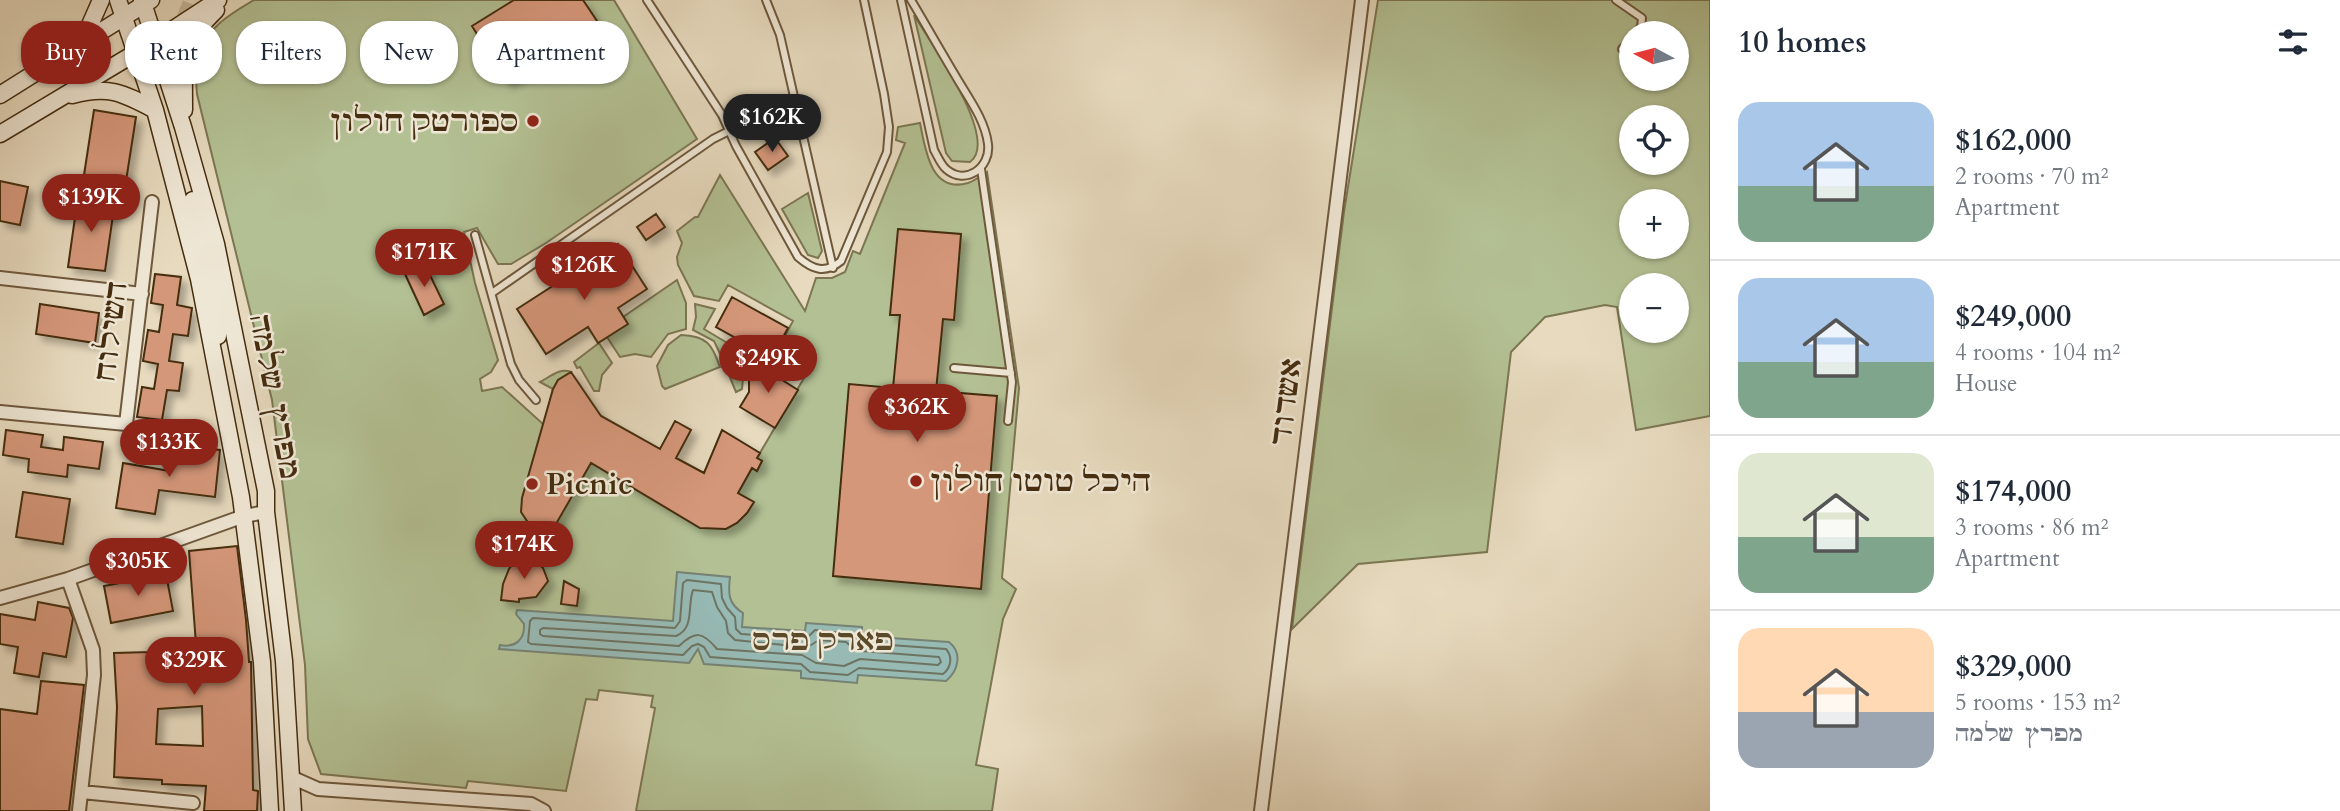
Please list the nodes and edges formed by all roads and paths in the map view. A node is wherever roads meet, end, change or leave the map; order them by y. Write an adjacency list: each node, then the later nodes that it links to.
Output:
1 (101, 0): 14 (street)
2 (118, 0): 13 (street, מפרץ שלמה)
3 (218, 0): 16 (street)
4 (226, 0): 27 (street)
5 (647, 0): 28 (lane)
6 (766, 0): 33 (lane)
7 (864, 0): 33 (lane)
8 (901, 0): 30 (lane)
9 (911, 0): 30 (lane)
10 (1362, 0): 56 (street, אשדוד)
11 (1616, 0): 17 (lane)
12 (146, 1): 13 (street); 15 (street, מפרץ שלמה)
13 (123, 17): 18 (street, מפרץ שלמה); 19 (street)
14 (92, 21)
15 (152, 21)
16 (186, 21)
17 (1642, 21)
18 (125, 22)
19 (111, 25)
20 (125, 58): 25 (street)
21 (21, 82): 24 (street)
22 (146, 84): 26 (street, מפרץ שלמה)
23 (168, 84): 27 (street, מפרץ שלמה)
24 (0, 95)
25 (47, 104): 26 (street); 29 (street)
26 (155, 110): 39 (street, מפרץ שלמה)
27 (178, 125): 39 (street); 43 (street, מפרץ שלמה)
28 (729, 131): 33 (lane); 35 (lane)
29 (0, 134)
30 (981, 169): 38 (lane)
31 (152, 202): 36 (street, השילוח)
32 (475, 235): 35 (lane)
33 (833, 268)
34 (0, 278): 36 (street)
35 (492, 293): 40 (lane)
36 (142, 294): 41 (street, השילוח)
37 (954, 368): 38 (lane)
38 (1011, 373): 42 (lane)
39 (219, 384): 44 (street, מפרץ שלמה)
40 (536, 400)
41 (0, 412)
42 (1009, 421)
43 (266, 512): 44 (street); 47 (street, מפרץ שלמה)
44 (244, 516): 45 (street); 52 (street, מפרץ שלמה)
45 (68, 579): 46 (street); 48 (street)
46 (0, 598)
47 (291, 777): 50 (street); 53 (street, מפרץ שלמה)
48 (82, 792): 49 (street); 51 (street)
49 (193, 803)
50 (524, 804): 54 (street); 55 (street)
51 (79, 811)
52 (270, 811)
53 (293, 811)
54 (508, 811)
55 (544, 811)
56 (1261, 811)

